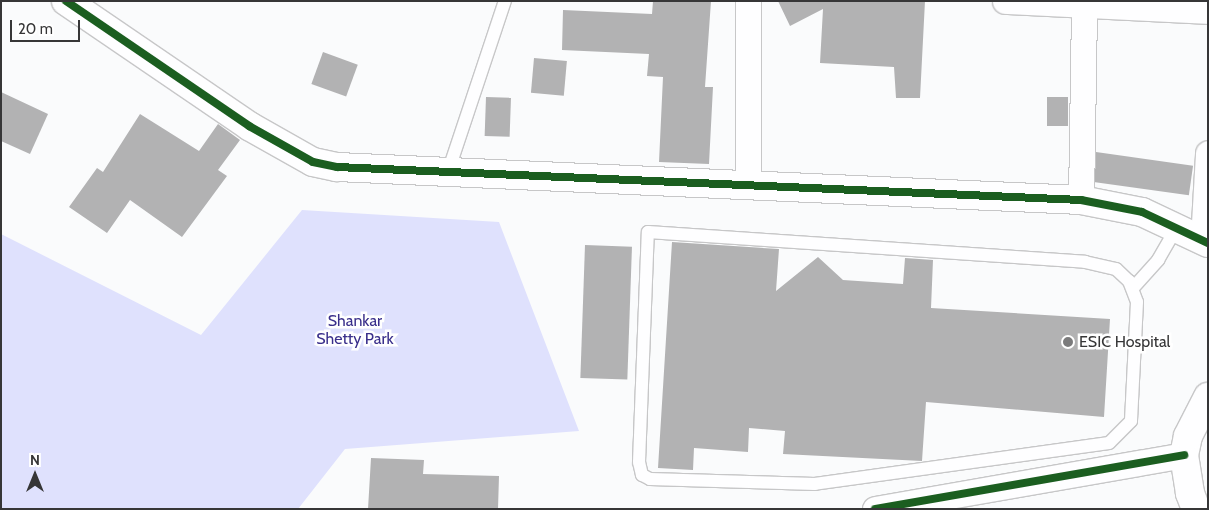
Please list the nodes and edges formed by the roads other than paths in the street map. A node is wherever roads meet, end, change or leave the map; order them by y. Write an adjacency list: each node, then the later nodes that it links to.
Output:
1 (505, 1): 8 (lane)
2 (748, 1): 9 (street)
3 (1005, 1): 4 (street)
4 (1084, 3): 6 (street); 10 (street)
5 (76, 4): 8 (street)
6 (1194, 7)
7 (1208, 153): 12 (street)
8 (448, 172): 9 (street)
9 (748, 184): 10 (street)
10 (1081, 200): 11 (street)
11 (1175, 230): 12 (street); 13 (lane)
12 (1205, 242)
13 (1133, 288): 13 (lane)
14 (1208, 398): 15 (street)
15 (1184, 455): 16 (street); 17 (street)
16 (875, 509)
17 (1196, 509)

